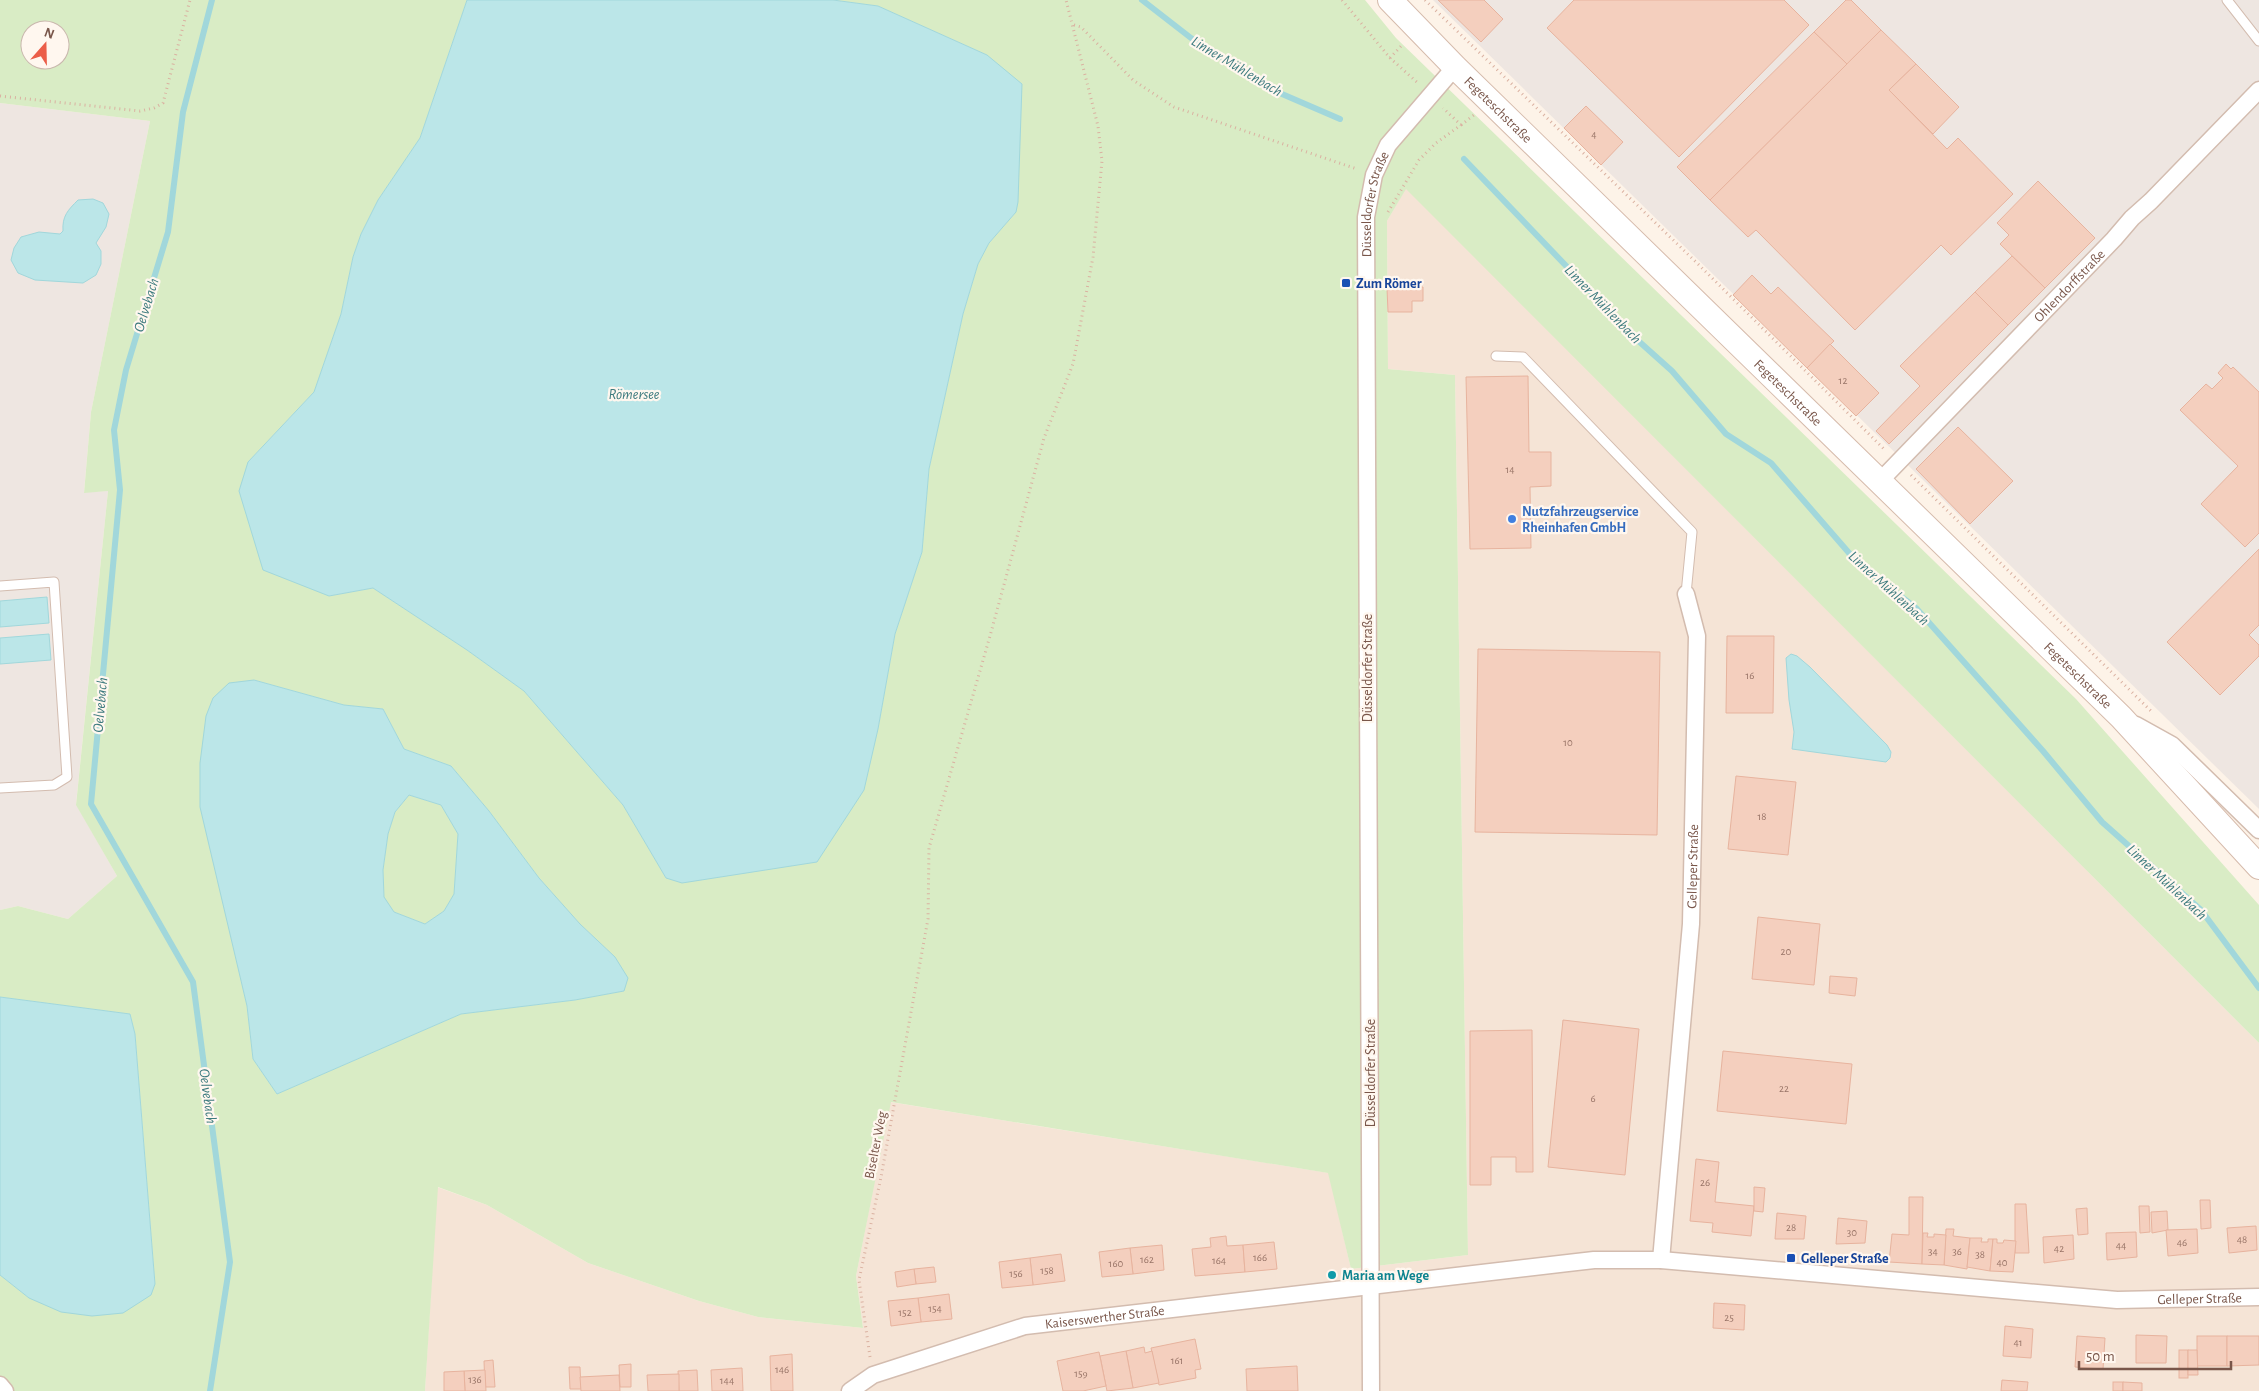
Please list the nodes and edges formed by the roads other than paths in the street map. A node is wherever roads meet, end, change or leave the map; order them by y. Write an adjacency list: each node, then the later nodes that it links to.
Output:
1 (1390, 0): 4 (main road)
2 (2227, 0): 3 (lane)
3 (2259, 41)
4 (1454, 67): 7 (main road, Fegeteschstraße); 15 (street, Düsseldorfer Straße)
5 (2259, 90): 7 (street, Ohlendorffstraße)
6 (1496, 356): 9 (lane)
7 (1880, 481): 10 (main road, Fegeteschstraße)
8 (0, 586): 11 (lane)
9 (1686, 594): 14 (street, Gelleper Straße)
10 (2120, 717): 12 (street, Fegeteschstraße); 13 (main road, Fegeteschstraße)
11 (0, 788)
12 (2259, 830)
13 (2259, 867)
14 (1661, 1260): 15 (street, Gelleper Straße); 16 (street, Gelleper Straße)
15 (1371, 1284): 19 (street, Kaiserswerther Straße); 20 (street, Düsseldorfer Straße)
16 (2259, 1296)
17 (0, 1385): 18 (street)
18 (5, 1391)
19 (850, 1391)
20 (1371, 1391)

